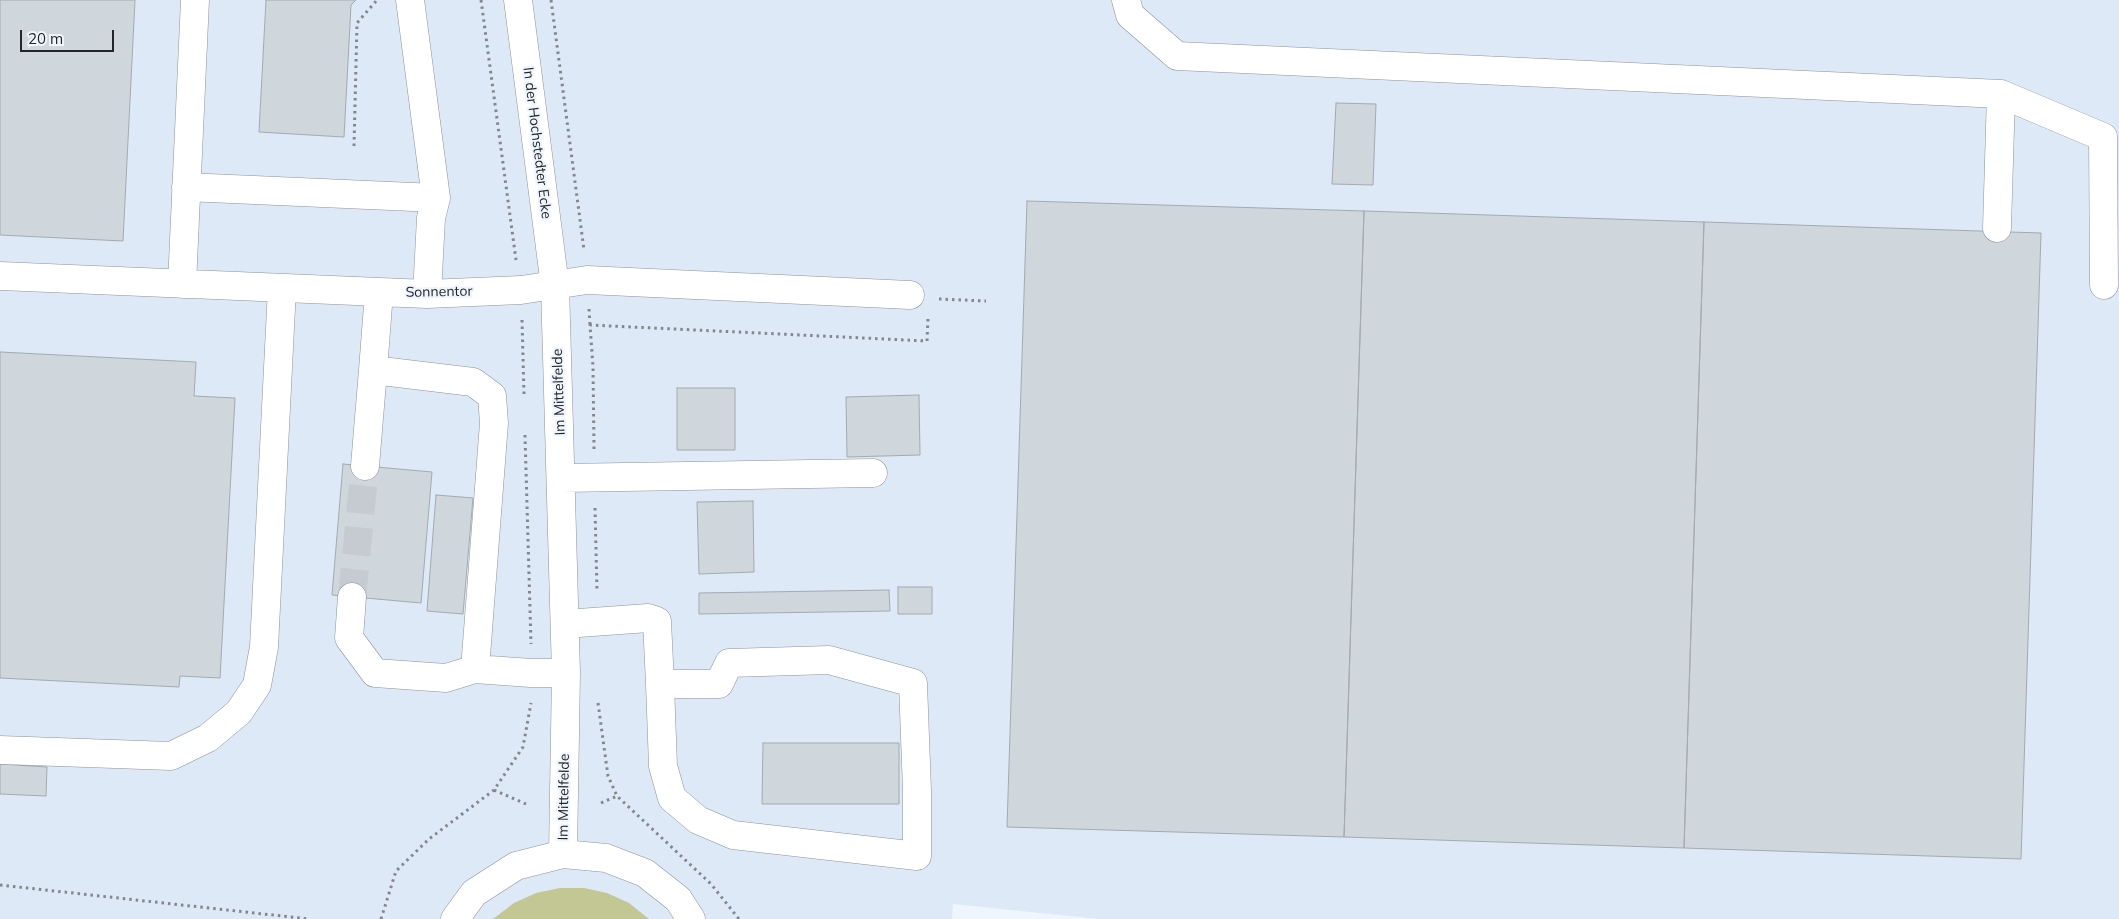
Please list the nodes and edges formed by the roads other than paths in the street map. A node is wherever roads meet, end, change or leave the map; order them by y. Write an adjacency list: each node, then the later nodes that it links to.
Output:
1 (195, 0): 6 (street)
2 (410, 0): 7 (street)
3 (518, 0): 12 (street, In der Hochstedter Ecke)
4 (1126, 0): 5 (street)
5 (2001, 94): 8 (street); 11 (street)
6 (186, 187): 7 (street); 10 (street)
7 (436, 198): 15 (street)
8 (1997, 228)
9 (0, 276): 10 (street, Sonnentor)
10 (182, 284): 13 (street, Sonnentor)
11 (2104, 285)
12 (556, 286): 15 (street, Sonnentor); 16 (street); 20 (street, Im Mittelfelde)
13 (282, 288): 14 (street, Sonnentor); 26 (street)
14 (379, 292): 15 (street, Sonnentor); 17 (street)
15 (427, 294)
16 (910, 296)
17 (373, 370): 18 (street); 23 (street)
18 (365, 466)
19 (873, 473): 20 (street)
20 (562, 478): 22 (street, Im Mittelfelde)
21 (352, 597): 23 (street)
22 (565, 624): 24 (street, Im Mittelfelde); 25 (street)
23 (475, 669): 24 (street)
24 (566, 673): 27 (street, Im Mittelfelde)
25 (660, 684): 25 (street)
26 (0, 750)
27 (563, 854): 28 (street); 29 (street)
28 (455, 919)
29 (691, 919)

